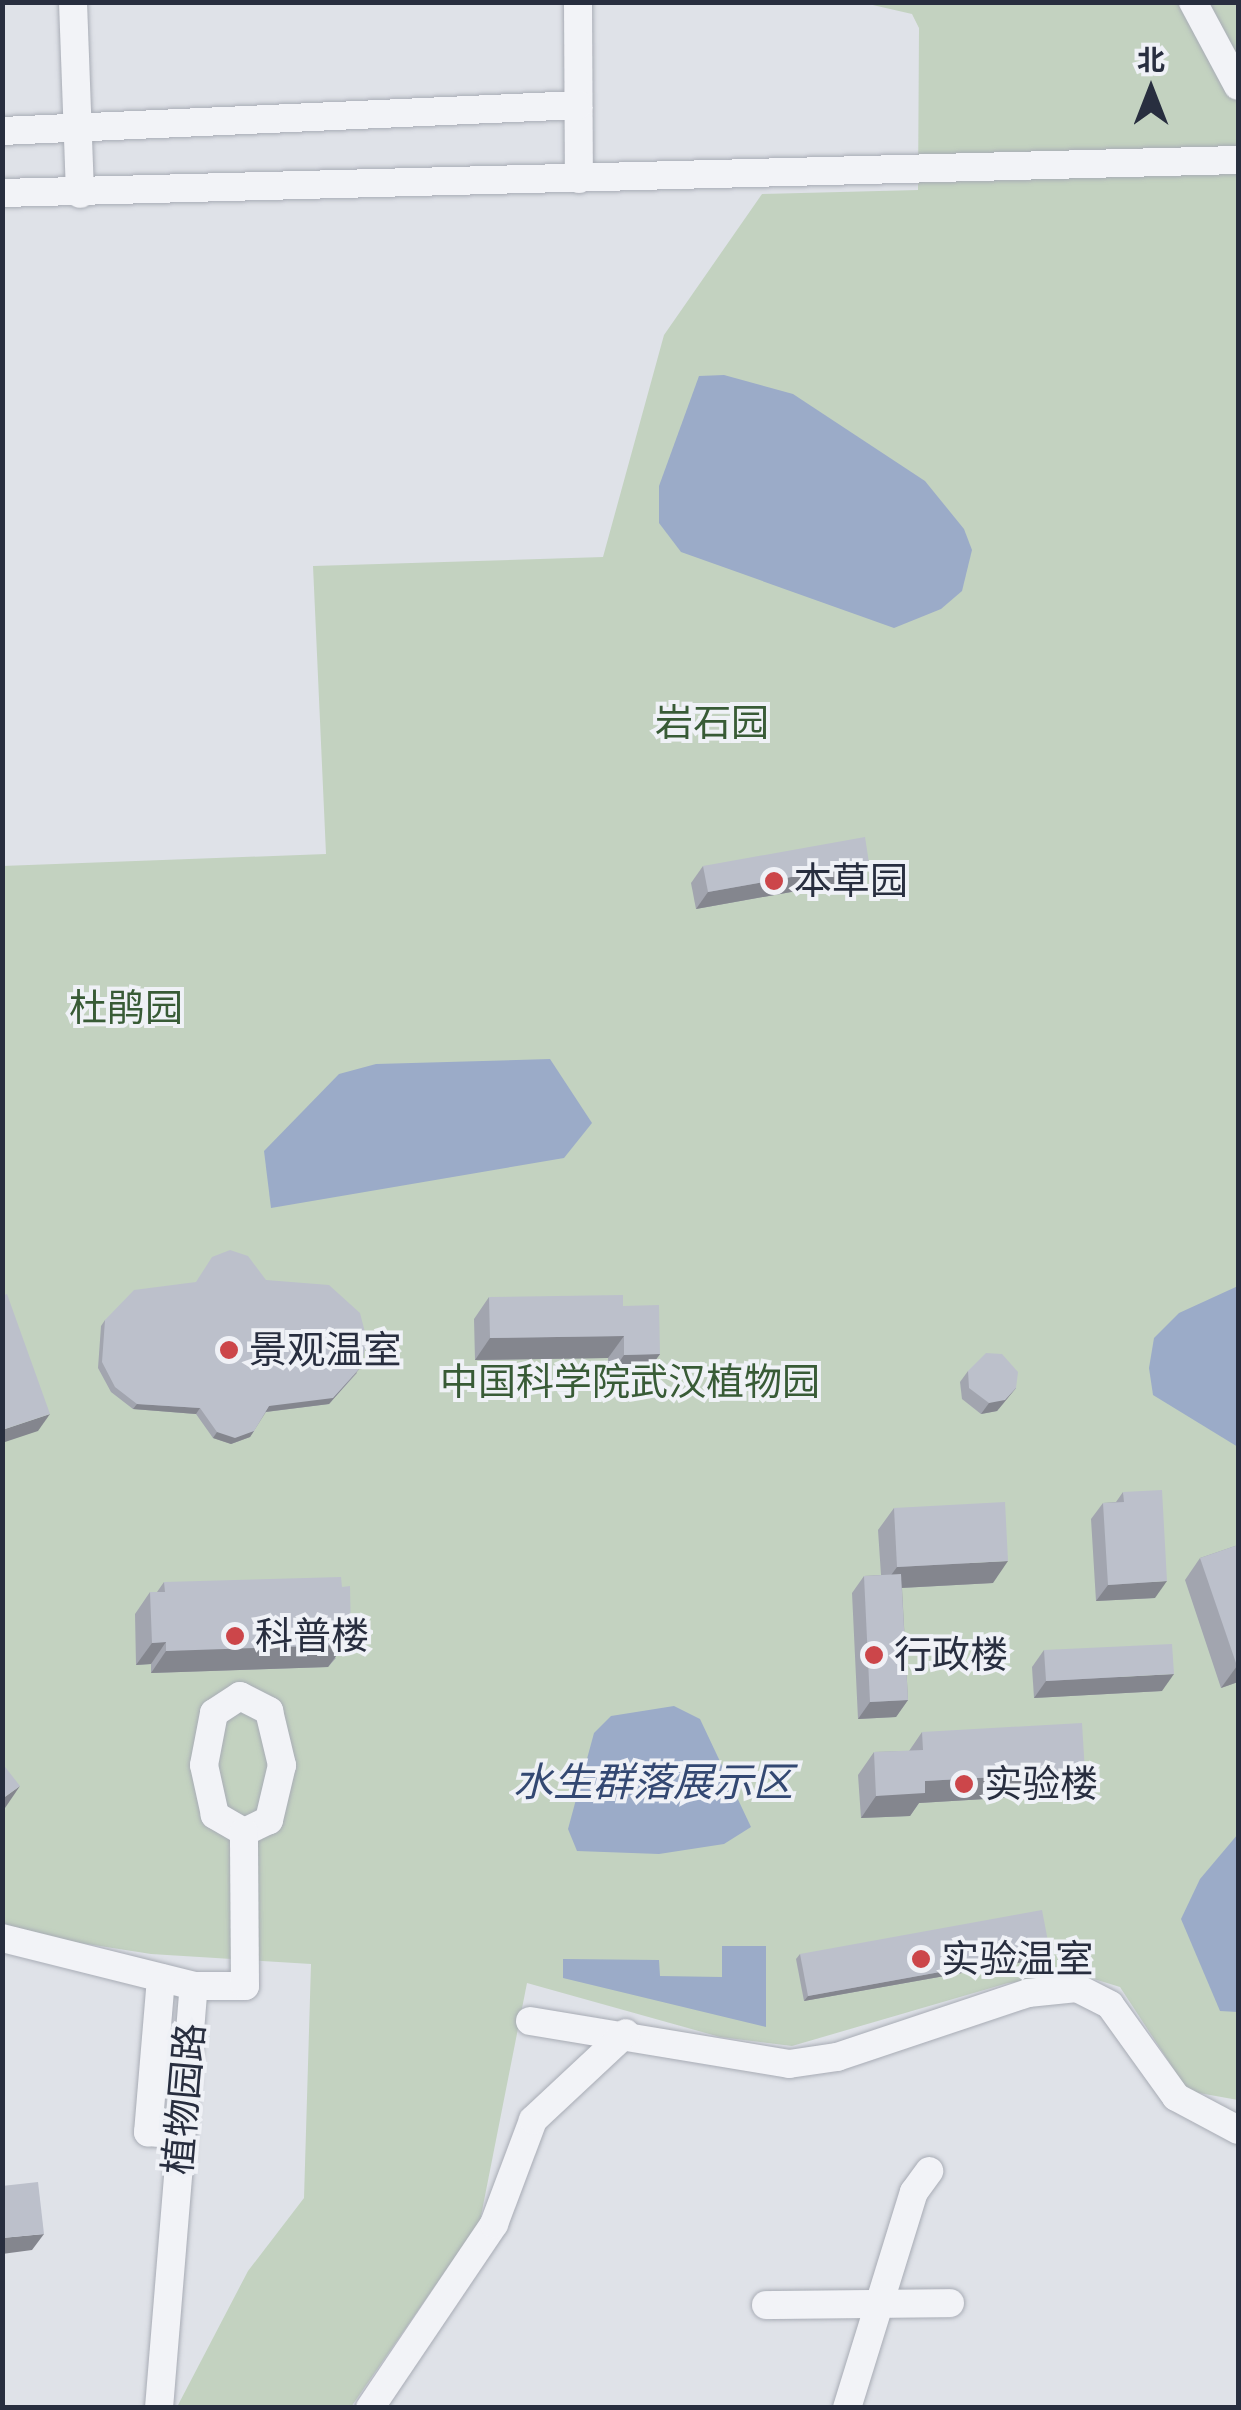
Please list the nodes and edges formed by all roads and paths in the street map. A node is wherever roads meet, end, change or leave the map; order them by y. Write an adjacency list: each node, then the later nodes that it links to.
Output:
1 (73, 2): 6 (street)
2 (578, 2): 5 (street)
3 (1193, 2): 4 (street)
4 (1238, 86)
5 (578, 104): 6 (street); 9 (street)
6 (78, 127): 7 (street); 11 (street)
7 (2, 130)
8 (1238, 160): 9 (street)
9 (579, 179): 11 (street)
10 (2, 193): 11 (street)
11 (80, 194)
12 (244, 1832): 12 (street); 15 (street)
13 (2, 1938): 14 (street, 植物园路)
14 (161, 1978): 15 (street, 植物园路); 19 (street)
15 (194, 1986): 19 (street, 植物园路)
16 (530, 2021): 17 (street)
17 (626, 2033): 18 (street); 25 (street)
18 (1238, 2130)
19 (182, 2134): 24 (street, 植物园路)
20 (929, 2171): 23 (street)
21 (950, 2303): 23 (street)
22 (766, 2305): 23 (street)
23 (880, 2308): 26 (street)
24 (159, 2408)
25 (370, 2408)
26 (847, 2408)

